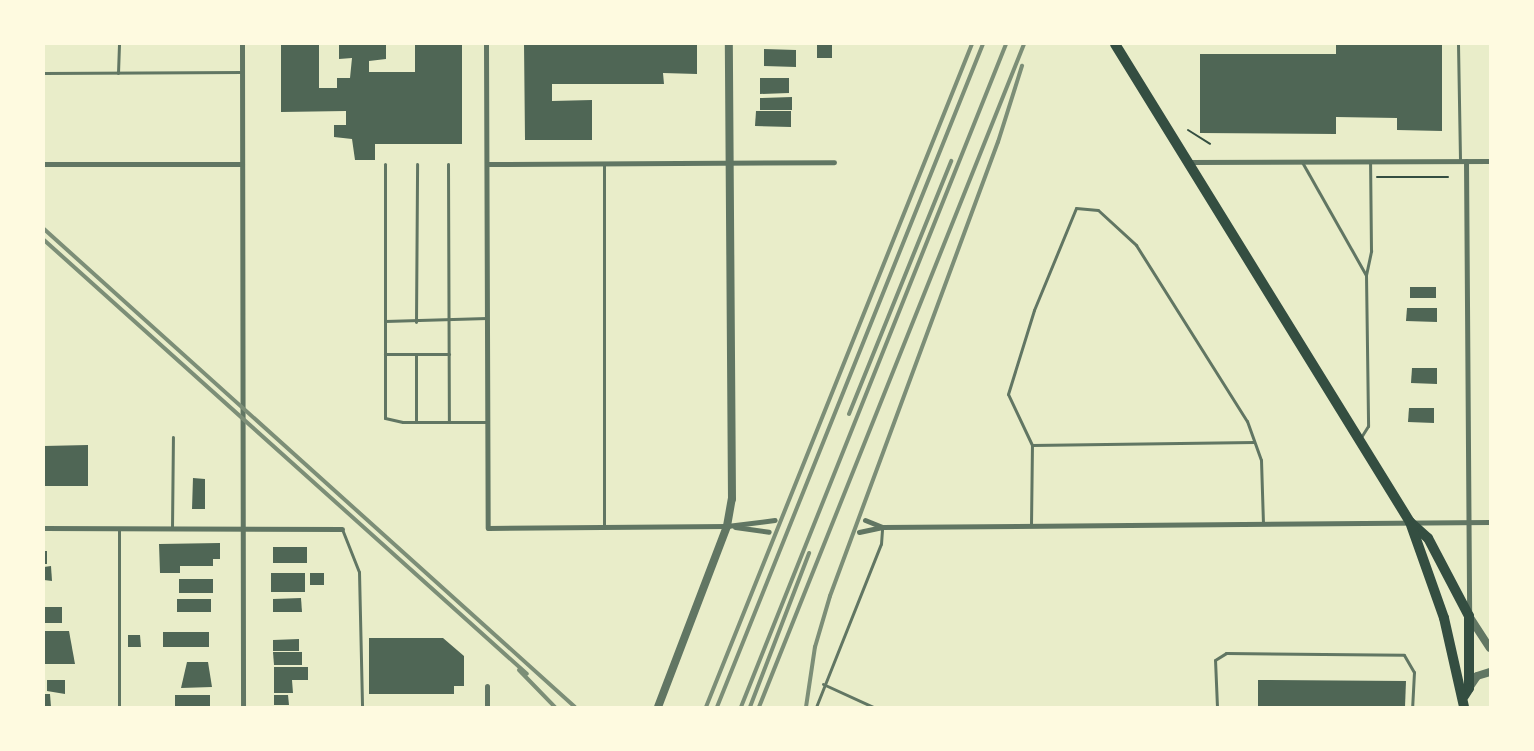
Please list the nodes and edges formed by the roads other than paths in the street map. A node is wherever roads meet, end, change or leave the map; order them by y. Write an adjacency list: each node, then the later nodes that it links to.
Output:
1 (119, 44): 9 (lane)
2 (242, 44): 7 (street)
3 (486, 44): 24 (street)
4 (729, 44): 18 (street)
5 (1115, 44): 12 (main road)
6 (1458, 44): 15 (lane)
7 (242, 72): 9 (lane); 20 (street)
8 (44, 73): 9 (lane)
9 (118, 73)
10 (1490, 161): 16 (street)
11 (834, 162): 18 (street)
12 (1188, 162): 13 (street); 37 (main road)
13 (1302, 162): 14 (street); 25 (lane)
14 (1370, 162): 15 (street); 25 (lane)
15 (1460, 162): 16 (street)
16 (1466, 162): 43 (street)
17 (604, 163): 18 (street); 24 (street); 48 (lane)
18 (729, 163): 46 (street)
19 (44, 164): 20 (street)
20 (242, 164): 53 (street)
21 (385, 164): 27 (lane)
22 (417, 164): 28 (lane)
23 (448, 164): 29 (lane)
24 (486, 164): 26 (street)
25 (1366, 275): 37 (lane)
26 (487, 318): 29 (lane); 35 (street)
27 (385, 322): 28 (lane); 30 (lane)
28 (416, 322): 29 (lane)
29 (448, 322): 32 (lane)
30 (385, 354): 31 (lane); 33 (lane)
31 (416, 354): 32 (lane); 33 (lane)
32 (449, 354): 34 (lane)
33 (416, 422): 34 (lane)
34 (449, 422): 35 (lane)
35 (488, 422): 48 (street)
36 (173, 437): 52 (lane)
37 (1360, 438): 42 (main road)
38 (1254, 442): 39 (lane); 39 (lane); 45 (lane)
39 (1032, 446): 47 (lane)
40 (775, 520): 46 (street)
41 (865, 520): 49 (street)
42 (1410, 522): 43 (street); 45 (street); 57 (main road); 62 (main road)
43 (1471, 522): 44 (street); 57 (street)
44 (1490, 522)
45 (1263, 523): 47 (street)
46 (727, 526): 48 (street); 55 (street); 67 (street)
47 (1031, 526): 49 (street)
48 (604, 527)
49 (882, 527): 56 (street); 60 (lane)
50 (44, 528): 51 (street)
51 (119, 528): 52 (street); 63 (lane)
52 (172, 528): 53 (street)
53 (243, 528): 54 (street); 64 (street)
54 (342, 529): 65 (lane)
55 (769, 532)
56 (859, 532)
57 (1469, 616): 58 (street); 62 (main road)
58 (1490, 648)
59 (1490, 672): 62 (street)
60 (823, 684): 68 (lane); 69 (lane)
61 (487, 686): 66 (street)
62 (1466, 692): 72 (main road)
63 (119, 707)
64 (243, 707)
65 (362, 707)
66 (487, 707)
67 (658, 707)
68 (816, 707)
69 (870, 707)
70 (1217, 707): 71 (lane)
71 (1412, 707)
72 (1464, 707)

